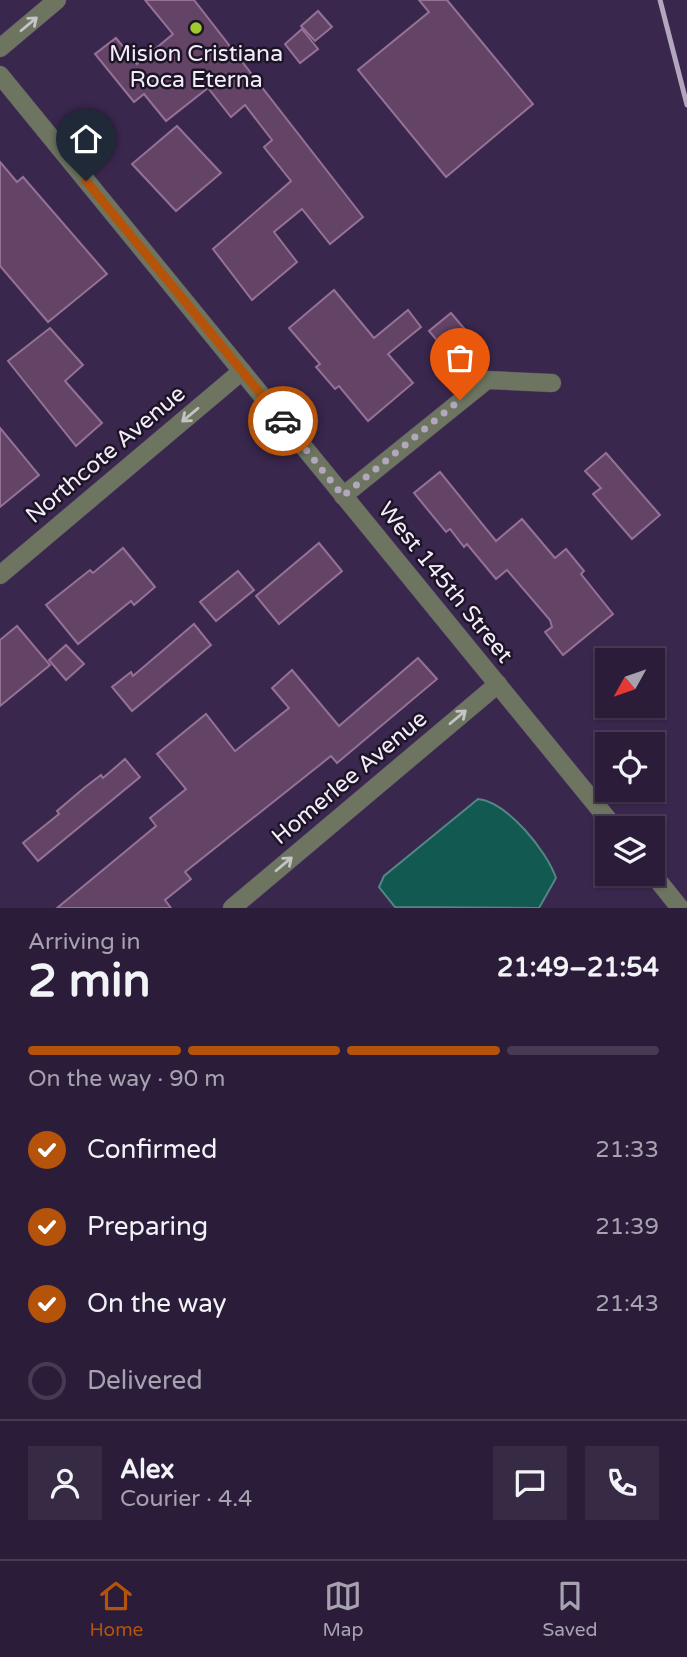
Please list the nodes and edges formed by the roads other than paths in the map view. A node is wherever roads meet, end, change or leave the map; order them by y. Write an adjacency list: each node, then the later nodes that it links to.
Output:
1 (57, 0): 2 (street, one-way to 1)
2 (0, 48)
3 (0, 75): 4 (street, West 145th Street)
4 (242, 371): 6 (street, West 145th Street); 7 (street, Northcote Avenue, one-way to 7)
5 (552, 383): 6 (street)
6 (343, 496): 8 (street, West 145th Street)
7 (0, 575)
8 (498, 684): 9 (street, West 145th Street); 11 (street, Homerlee Avenue, one-way to 8)
9 (605, 816)
10 (662, 886): 12 (street)
11 (232, 908)
12 (680, 908)

